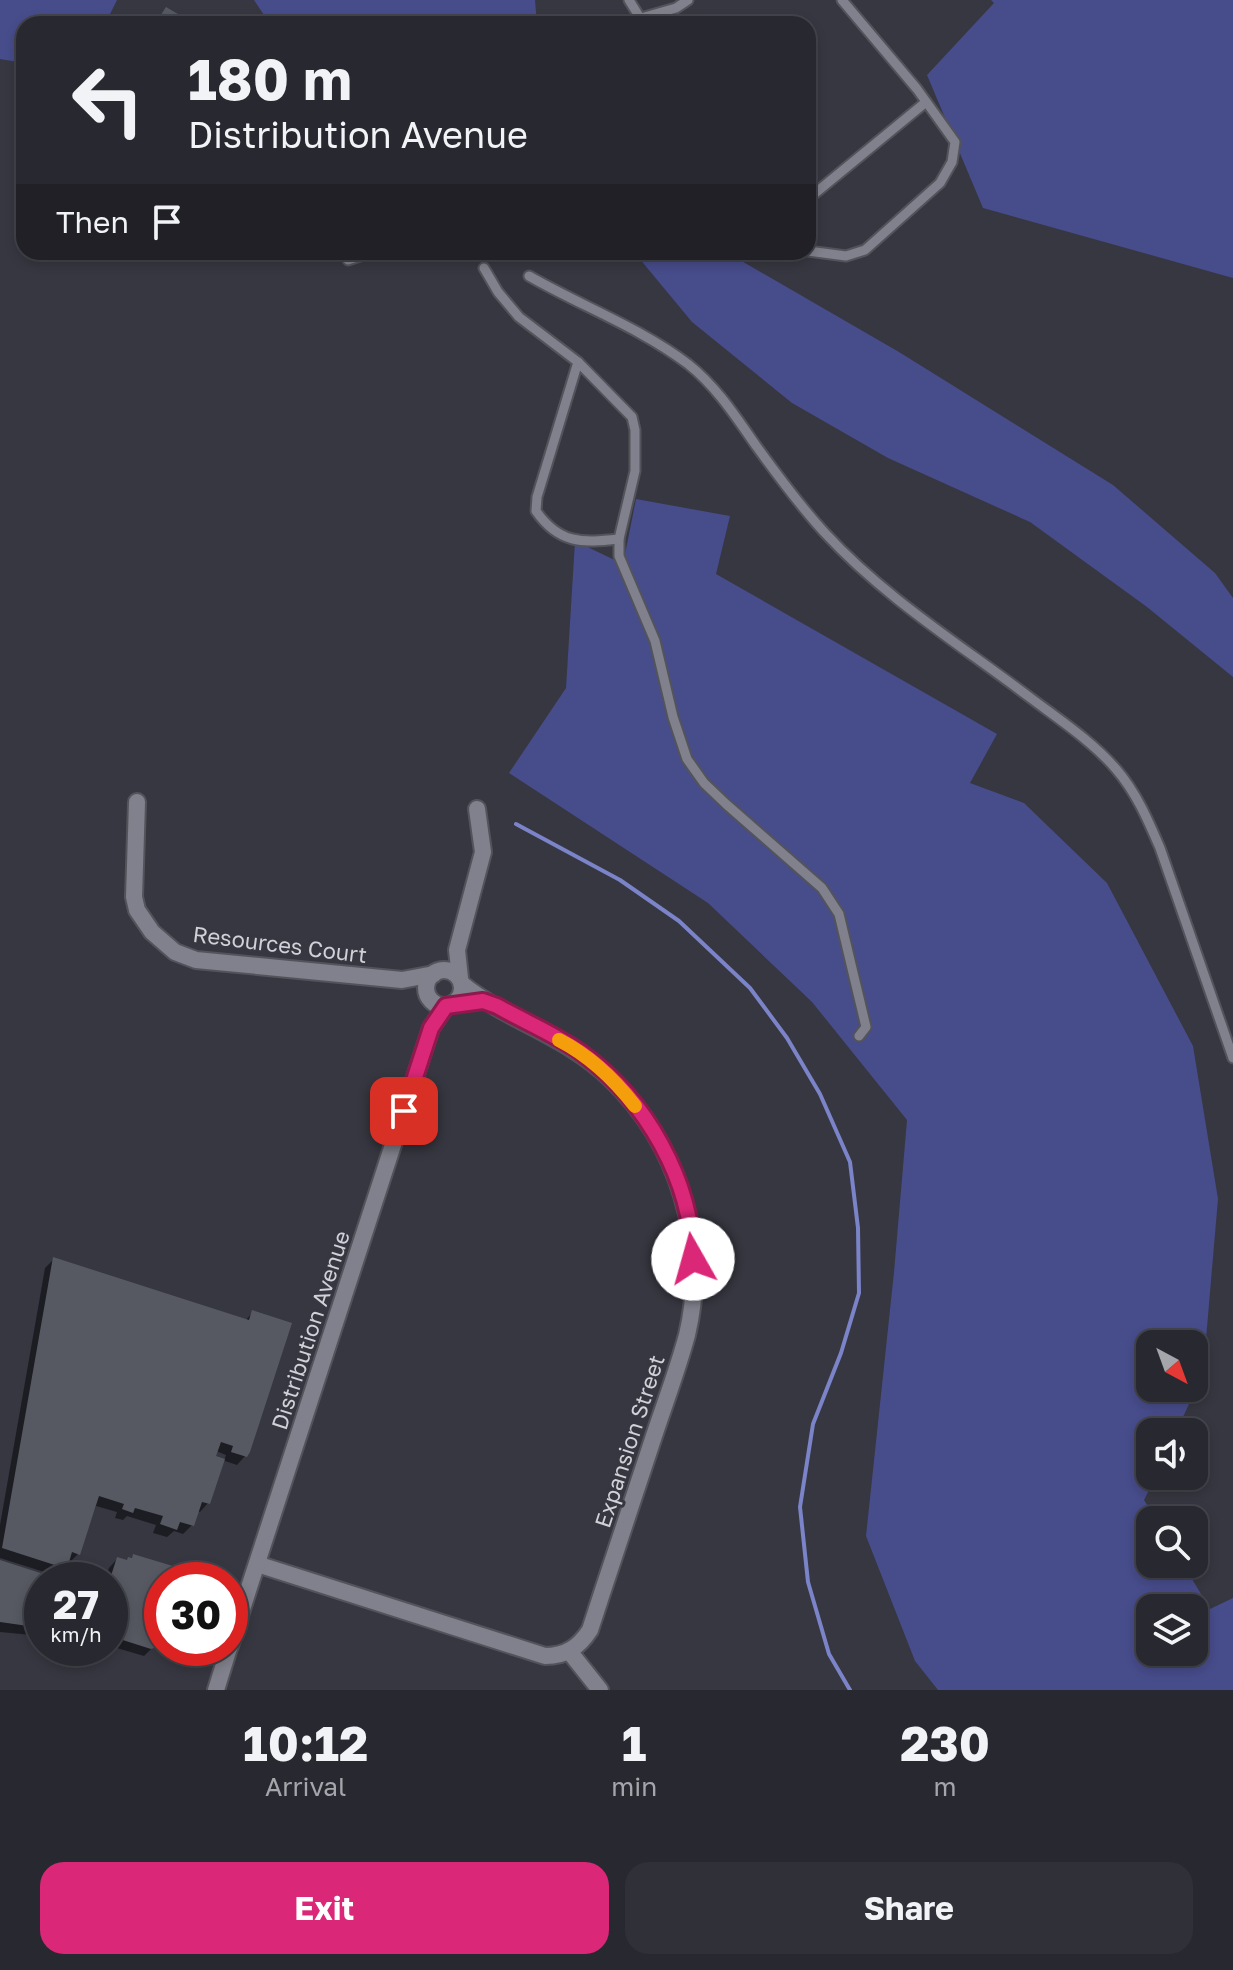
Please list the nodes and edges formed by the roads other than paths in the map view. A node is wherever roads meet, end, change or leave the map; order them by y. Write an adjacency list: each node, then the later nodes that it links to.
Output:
1 (688, 0): 3 (lane)
2 (842, 0): 4 (lane)
3 (655, 16)
4 (926, 102): 5 (lane); 6 (lane)
5 (816, 192)
6 (816, 252)
7 (484, 268): 9 (lane)
8 (529, 276): 20 (lane)
9 (578, 362): 10 (lane); 10 (lane)
10 (619, 539): 19 (lane)
11 (137, 802): 15 (street, Resources Court)
12 (477, 809): 13 (street)
13 (457, 950): 14 (street); 16 (street)
14 (436, 972): 15 (street); 16 (street); 18 (street)
15 (402, 980): 18 (street)
16 (461, 981): 17 (street, Expansion Street); 18 (street)
17 (483, 1001): 18 (street); 23 (street, Expansion Street)
18 (439, 1002): 21 (street, Distribution Avenue)
19 (859, 1036)
20 (1233, 1058)
21 (257, 1564): 22 (street, Distribution Avenue); 23 (street)
22 (248, 1592)
23 (569, 1651): 26 (street)
24 (224, 1666): 25 (street, Distribution Avenue)
25 (216, 1690)
26 (600, 1690)

